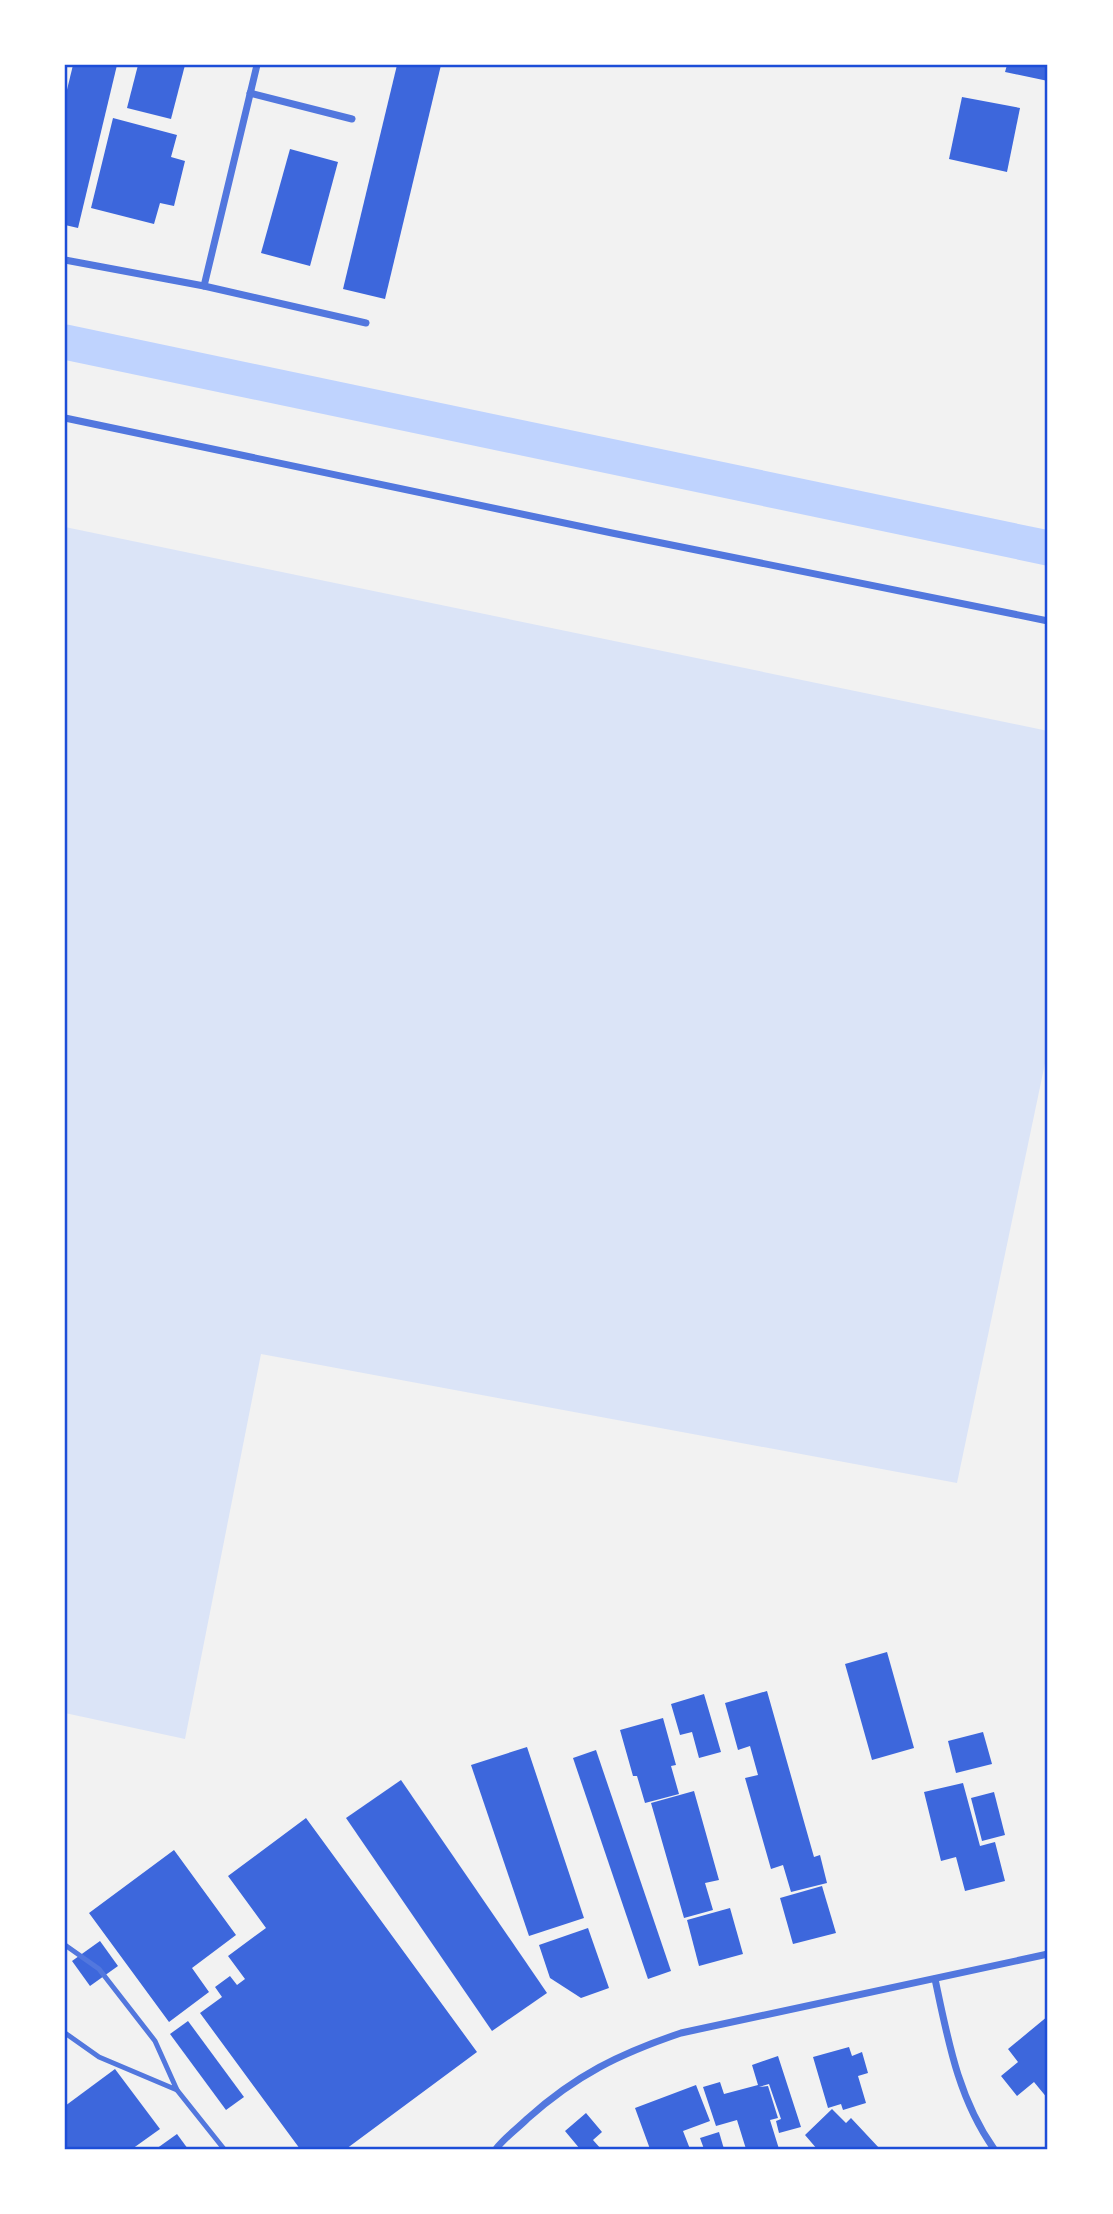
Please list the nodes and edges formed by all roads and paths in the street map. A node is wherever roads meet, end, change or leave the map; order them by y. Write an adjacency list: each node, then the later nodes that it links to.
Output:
1 (257, 65): 2 (street)
2 (250, 93): 3 (street); 5 (street)
3 (352, 119)
4 (65, 260): 5 (street)
5 (204, 286): 6 (street)
6 (366, 323)
7 (65, 418): 8 (street)
8 (1048, 621)
9 (65, 1945): 13 (lane)
10 (1048, 1954): 11 (street)
11 (935, 1979): 15 (street); 16 (street)
12 (65, 2033): 13 (lane)
13 (177, 2090): 14 (lane)
14 (224, 2149)
15 (496, 2149)
16 (994, 2149)

